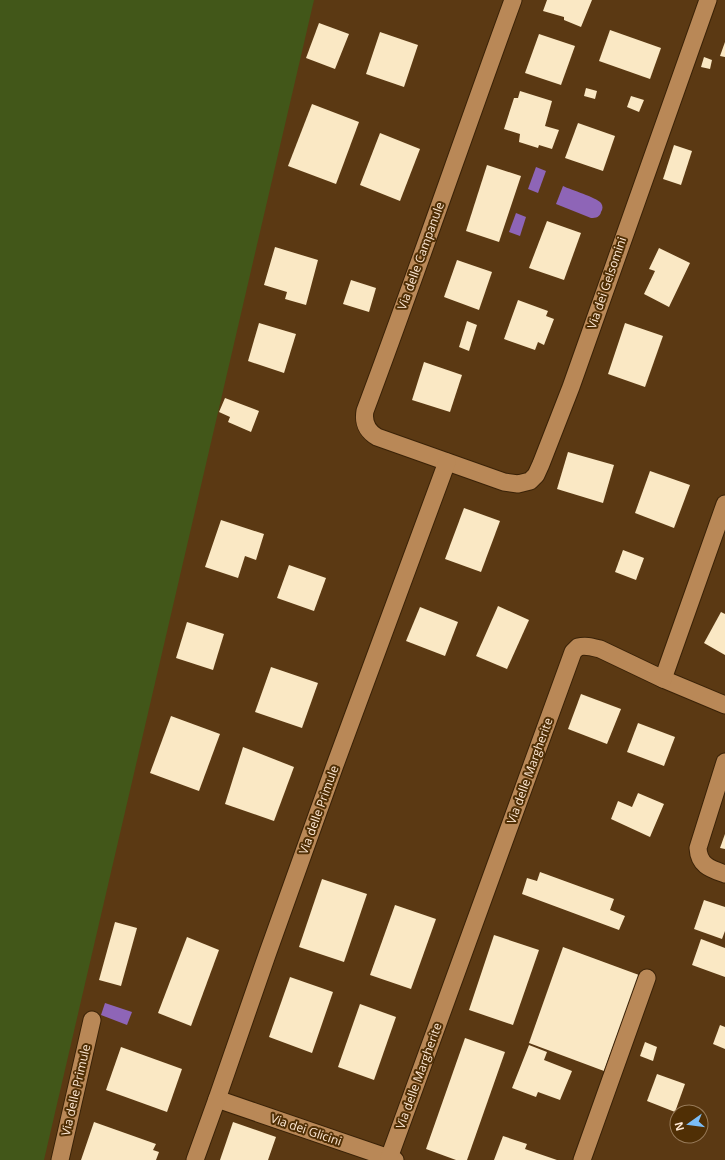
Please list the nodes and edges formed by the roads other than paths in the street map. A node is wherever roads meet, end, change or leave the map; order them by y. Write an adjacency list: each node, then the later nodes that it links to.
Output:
1 (512, 0): 3 (street, Via delle Campanule)
2 (708, 0): 3 (street, Via dei Gelsomini)
3 (447, 462): 11 (street, Via delle Primule)
4 (725, 504): 5 (street)
5 (663, 679): 6 (street); 12 (street, Via delle Margherite)
6 (725, 705)
7 (725, 762): 8 (street)
8 (725, 874)
9 (647, 978): 15 (street)
10 (92, 1020): 13 (street, Via delle Primule)
11 (217, 1100): 12 (street, Via dei Glicini); 14 (street, Via delle Primule)
12 (392, 1159)
13 (60, 1160)
14 (195, 1160)
15 (582, 1160)

